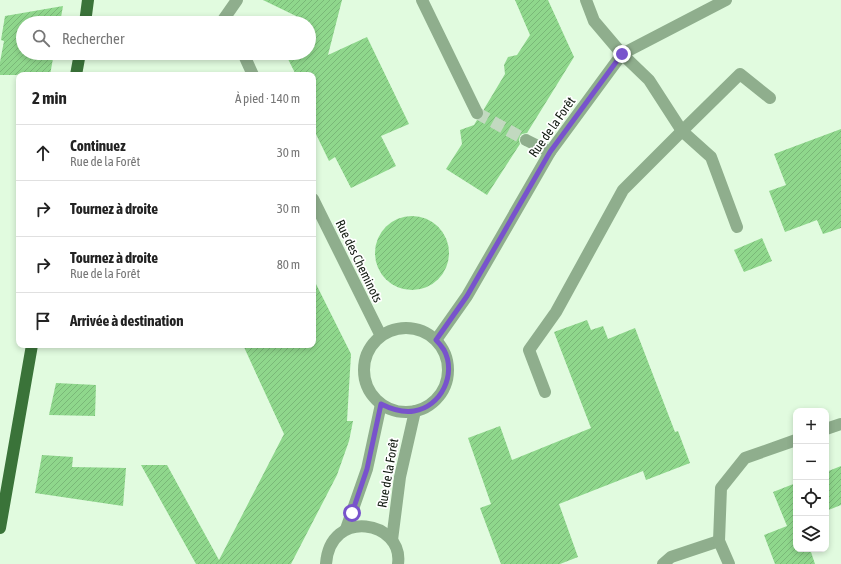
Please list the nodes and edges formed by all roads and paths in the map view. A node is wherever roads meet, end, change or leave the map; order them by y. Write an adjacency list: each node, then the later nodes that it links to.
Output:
1 (88, 0): 6 (main road)
2 (237, 0): 7 (street)
3 (422, 0): 14 (street)
4 (586, 0): 8 (street)
5 (726, 0): 8 (street, Rue de la Forêt)
6 (88, 16)
7 (226, 16)
8 (622, 54): 15 (street); 17 (street, Rue de la Forêt)
9 (79, 60): 11 (main road)
10 (246, 60): 12 (street)
11 (77, 72)
12 (252, 72)
13 (770, 98): 15 (street)
14 (477, 113)
15 (682, 131): 19 (street); 23 (street)
16 (526, 140): 17 (street)
17 (550, 152): 21 (street, Rue de la Forêt)
18 (316, 205): 20 (street, Rue des Cheminots)
19 (737, 227)
20 (381, 336): 21 (street); 24 (street)
21 (436, 340): 25 (street)
22 (31, 348): 29 (main road)
23 (544, 392)
24 (381, 404): 25 (street); 30 (street, Rue de la Forêt)
25 (415, 411): 31 (street, Rue de la Forêt)
26 (841, 424): 27 (street)
27 (829, 428)
28 (793, 441): 32 (street)
29 (0, 528)
30 (346, 529): 31 (street); 33 (street, Rue de la Forêt)
31 (392, 540): 34 (street, Rue de la Forêt)
32 (719, 541): 35 (street); 36 (street)
33 (326, 564)
34 (398, 564)
35 (663, 564)
36 (729, 564)

